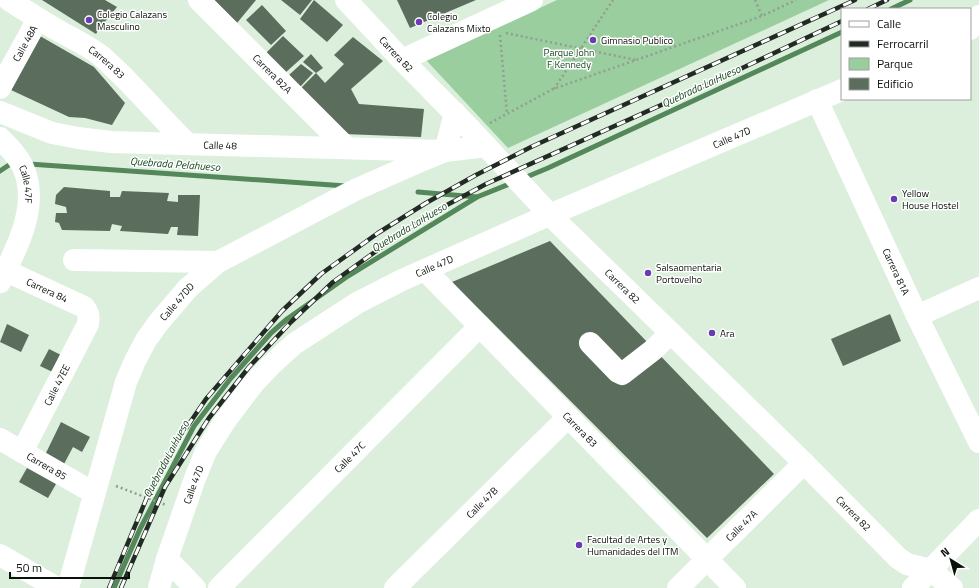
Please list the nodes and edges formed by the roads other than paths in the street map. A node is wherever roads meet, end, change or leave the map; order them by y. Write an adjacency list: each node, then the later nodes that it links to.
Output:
1 (9, 0): 6 (street, Carrera 83)
2 (199, 0): 17 (street, Carrera 82A)
3 (346, 0): 8 (street, Carrera 82)
4 (532, 0): 8 (street)
5 (979, 16): 7 (street)
6 (38, 19): 9 (street, Calle 48A); 15 (street, Carrera 83)
7 (971, 28)
8 (402, 60): 13 (street, Carrera 82)
9 (0, 88)
10 (841, 90): 11 (street, Calle 47D)
11 (817, 100): 19 (street, Calle 47D); 25 (street, Carrera 81A)
12 (0, 112): 15 (street, Calle 48)
13 (455, 113): 16 (street, Carrera 82); 18 (street)
14 (0, 138): 23 (street, Calle 47F)
15 (188, 144): 17 (street, Calle 48)
16 (485, 145): 18 (street, Calle 47DD); 19 (street, Carrera 82)
17 (347, 148): 18 (street, Calle 48)
18 (445, 151): 21 (street, Calle 47DD)
19 (550, 215): 22 (street, Calle 47D); 28 (street, Carrera 82)
20 (74, 260): 21 (street)
21 (218, 262): 35 (street, Calle 47DD)
22 (426, 271): 27 (street, Carrera 83); 38 (street, Calle 47D)
23 (2, 274): 26 (street, Carrera 84)
24 (979, 288): 25 (street)
25 (917, 316): 32 (street, Carrera 81A)
26 (89, 317): 33 (street, Calle 47EE)
27 (480, 326): 30 (street, Carrera 83); 46 (street, Calle 47C)
28 (671, 332): 29 (street); 34 (street, Carrera 82)
29 (590, 342)
30 (568, 417): 39 (street, Carrera 83); 47 (street, Calle 47B)
31 (0, 439): 33 (street, Carrera 85)
32 (979, 442)
33 (22, 452): 35 (street, Carrera 85)
34 (804, 463): 39 (street, Calle 47A); 40 (street, Carrera 82)
35 (94, 493): 43 (street, Calle 47DD)
36 (979, 520): 41 (street)
37 (0, 555): 42 (street)
38 (167, 559): 44 (street, Calle 47D); 45 (street)
39 (707, 560): 48 (street, Calle 47A); 49 (street, Carrera 83)
40 (907, 564): 41 (street, Carrera 82); 50 (street)
41 (931, 570): 50 (street); 51 (street, Carrera 82)
42 (57, 588)
43 (68, 588)
44 (159, 588)
45 (195, 588)
46 (219, 588)
47 (396, 588)
48 (678, 588)
49 (735, 588)
50 (914, 588)
51 (952, 588)

